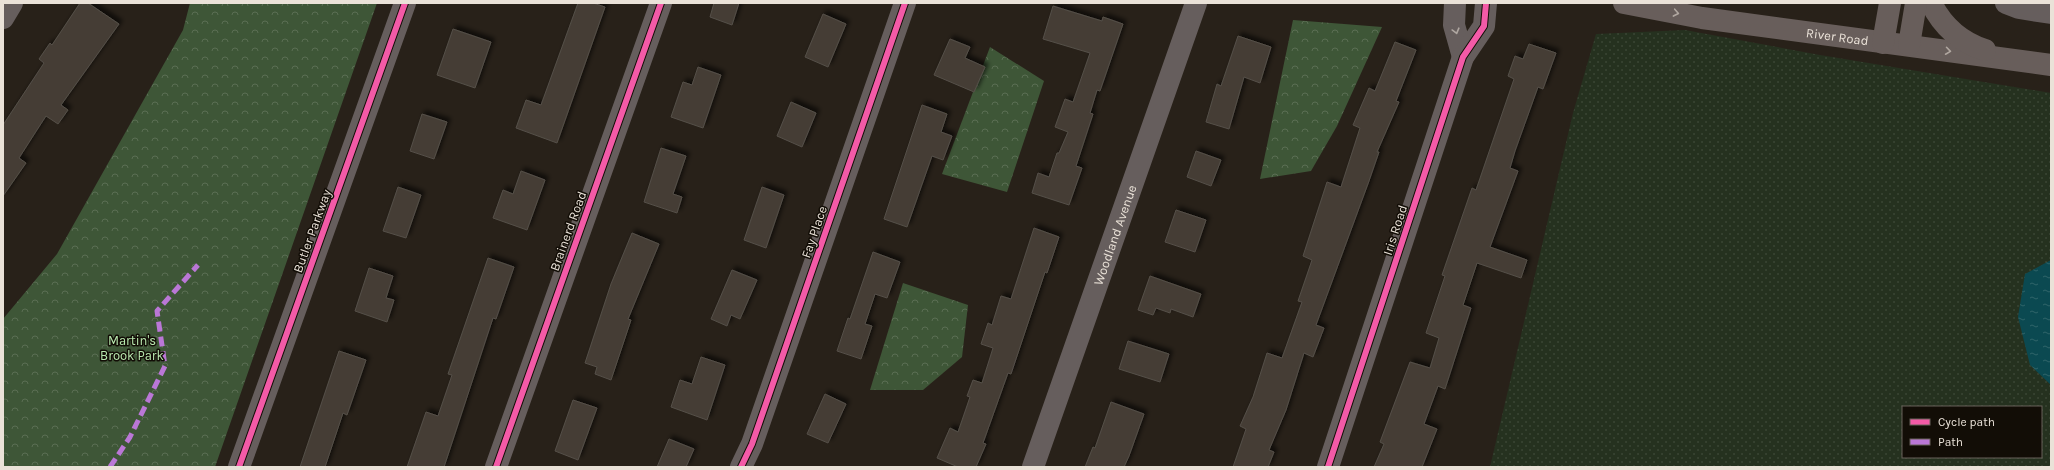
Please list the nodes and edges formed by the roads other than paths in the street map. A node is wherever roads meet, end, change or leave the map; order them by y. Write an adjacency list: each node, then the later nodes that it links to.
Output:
1 (12, 3): 14 (street)
2 (404, 3): 20 (street, Butler Parkway)
3 (661, 3): 21 (street, Brainerd Road)
4 (905, 3): 22 (street, Fay Place)
5 (1196, 3): 23 (street, Woodland Avenue)
6 (1455, 3): 17 (street, one-way to 17)
7 (1486, 3): 17 (street, Iris Road)
8 (1624, 3): 15 (main road, River Road, one-way to 15)
9 (1890, 3): 15 (main road)
10 (1916, 3): 16 (main road)
11 (1931, 3): 18 (main road)
12 (2006, 3): 13 (street)
13 (2051, 13)
14 (3, 18)
15 (1883, 43): 16 (main road, River Road)
16 (1910, 45): 18 (main road, River Road, one-way to 18)
17 (1463, 57): 24 (street, Iris Road)
18 (2022, 62): 19 (main road, River Road)
19 (2051, 66)
20 (240, 467)
21 (496, 467)
22 (741, 467)
23 (1033, 467)
24 (1328, 467)

